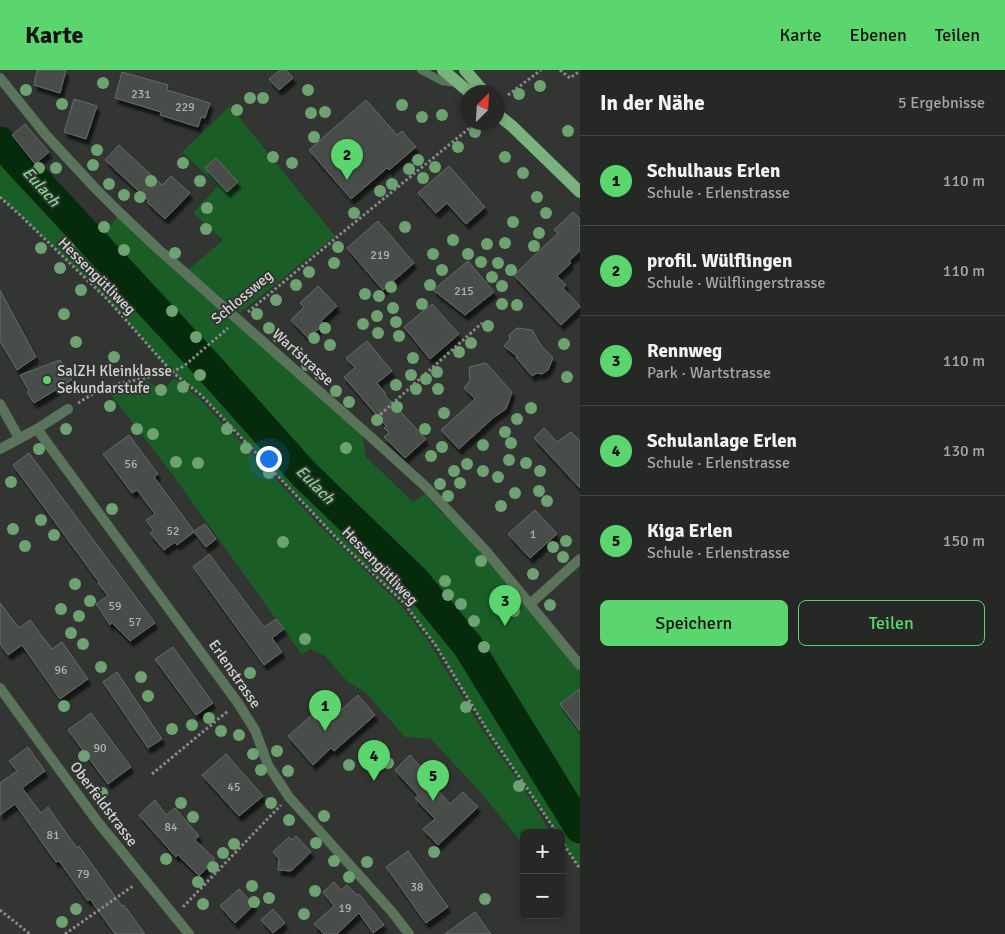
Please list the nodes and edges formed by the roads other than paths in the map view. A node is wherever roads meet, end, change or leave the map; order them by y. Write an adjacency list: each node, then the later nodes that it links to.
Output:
1 (421, 70): 5 (lane)
2 (443, 70): 5 (main road)
3 (465, 70): 7 (main road)
4 (0, 78): 18 (street, Wartstrasse)
5 (457, 83): 6 (main road)
6 (460, 85)
7 (478, 85)
8 (505, 118): 10 (main road)
9 (505, 120): 10 (main road)
10 (512, 126): 11 (main road)
11 (580, 192)
12 (0, 404): 15 (street)
13 (68, 409): 14 (street)
14 (37, 429): 15 (street); 22 (street, Erlenstrasse)
15 (19, 438): 16 (street)
16 (0, 449)
17 (580, 559): 18 (street)
18 (530, 604): 19 (street, Wartstrasse)
19 (580, 665)
20 (0, 688): 21 (street, Oberfeldstrasse)
21 (189, 934)
22 (409, 934)

